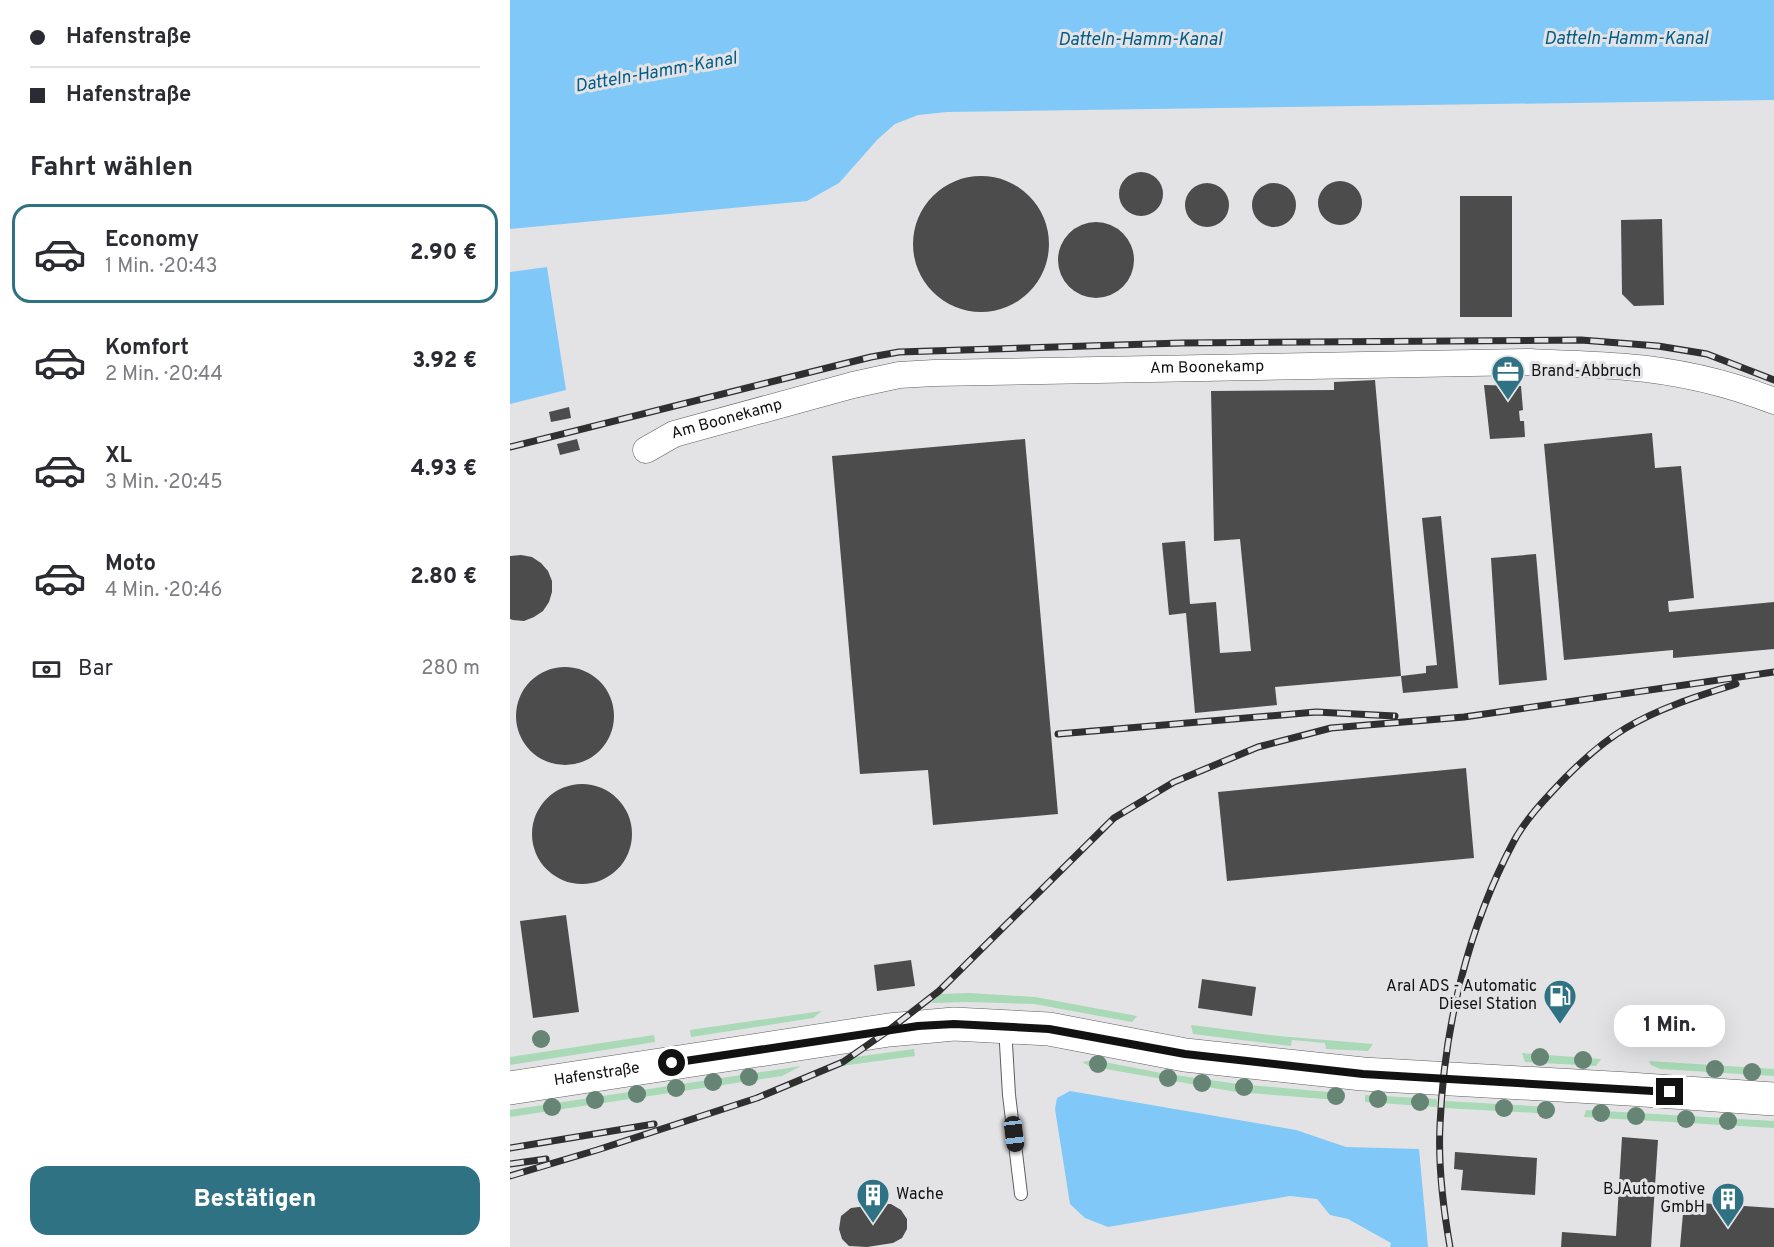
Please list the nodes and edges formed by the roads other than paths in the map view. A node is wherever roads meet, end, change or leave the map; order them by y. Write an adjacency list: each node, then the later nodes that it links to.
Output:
1 (1774, 401): 2 (street, Am Boonekamp)
2 (646, 450)
3 (1005, 1026): 4 (street, Hafenstraße); 5 (street, Hafenstraße); 6 (lane)
4 (510, 1088)
5 (1774, 1099)
6 (1021, 1194)

